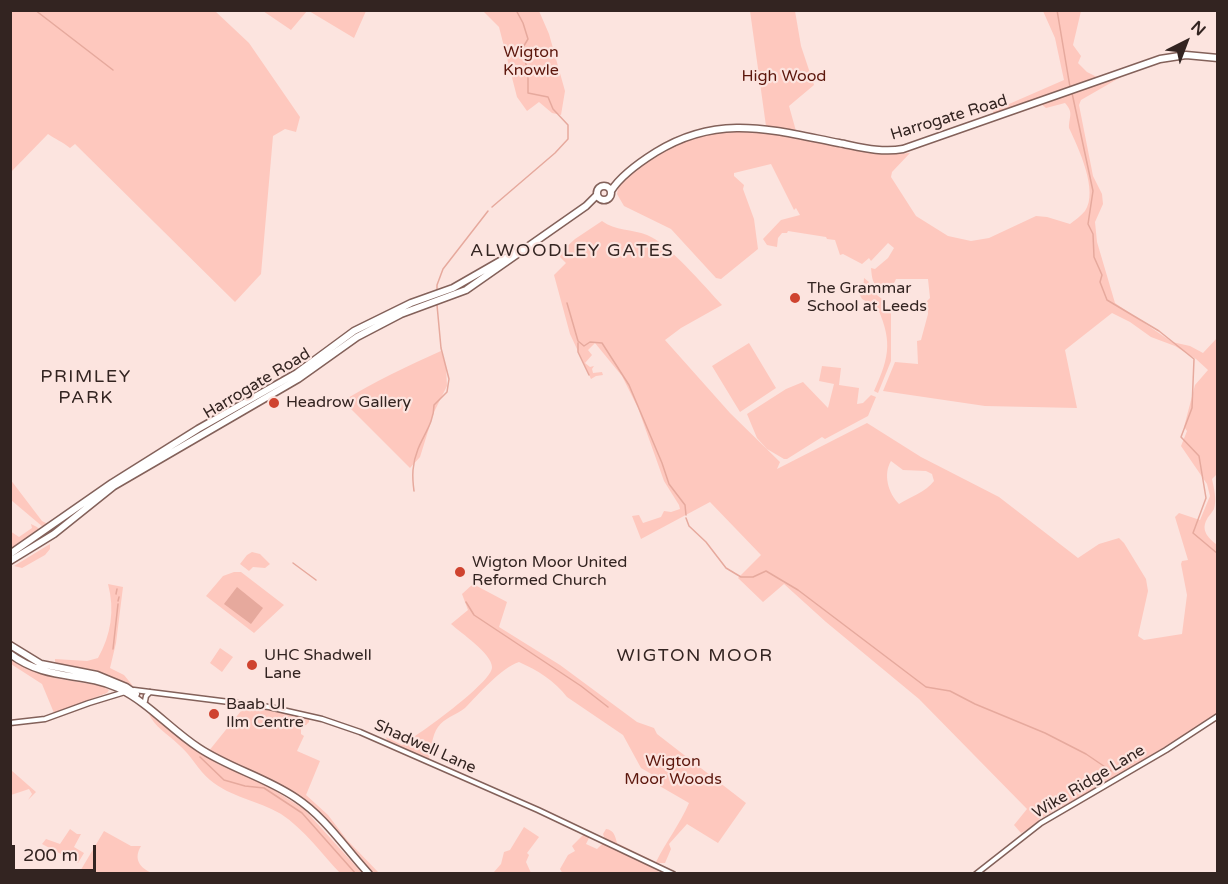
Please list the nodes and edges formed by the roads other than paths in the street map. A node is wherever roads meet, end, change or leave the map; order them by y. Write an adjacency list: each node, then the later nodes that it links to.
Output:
1 (1218, 58): 2 (highway, Harrogate Road)
2 (609, 189): 3 (highway); 3 (highway)
3 (599, 198): 4 (highway, Harrogate Road)
4 (497, 265): 5 (highway, Harrogate Road); 6 (highway, Harrogate Road)
5 (466, 281): 6 (highway); 8 (highway, Harrogate Road)
6 (474, 285): 7 (highway, Harrogate Road)
7 (305, 375): 8 (highway); 9 (highway, Harrogate Road)
8 (283, 381): 10 (highway, Harrogate Road)
9 (274, 393): 10 (highway); 11 (highway, Harrogate Road)
10 (257, 396): 11 (highway, Harrogate Road)
11 (223, 418): 12 (highway, Harrogate Road); 13 (highway, Harrogate Road)
12 (88, 506): 13 (highway); 15 (highway, Harrogate Road)
13 (76, 507): 14 (highway, Harrogate Road)
14 (62, 518): 15 (highway); 16 (highway, Harrogate Road)
15 (68, 523): 17 (highway, Harrogate Road)
16 (10, 554)
17 (10, 561)
18 (10, 645): 20 (highway)
19 (10, 654): 20 (highway)
20 (117, 685): 21 (highway); 23 (street)
21 (126, 689): 22 (street, Shadwell Lane); 23 (street, Shadwell Lane); 24 (highway)
22 (150, 692): 24 (street, Shadwell Lane); 25 (street); 29 (street, Shadwell Lane)
23 (111, 695): 27 (street, Shadwell Lane)
24 (136, 697): 25 (highway)
25 (146, 703): 28 (highway)
26 (1218, 716): 30 (street, Wike Ridge Lane)
27 (10, 723)
28 (369, 873)
29 (673, 873)
30 (976, 873)

